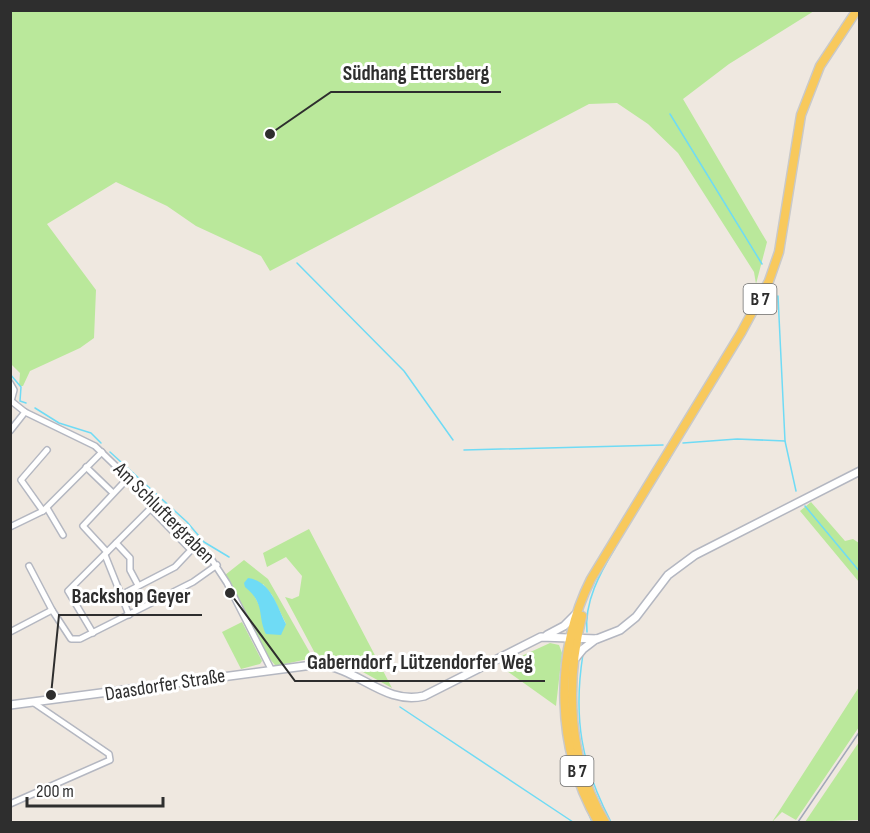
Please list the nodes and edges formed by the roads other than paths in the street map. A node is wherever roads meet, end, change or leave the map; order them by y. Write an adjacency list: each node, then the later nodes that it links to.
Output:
1 (857, 10): 19 (main road, B 7)
2 (10, 383): 3 (street, Am Schluftergraben)
3 (11, 401): 4 (street, Am Schluftergraben)
4 (25, 412): 5 (street); 7 (street, Am Schluftergraben)
5 (10, 431)
6 (47, 450): 13 (street)
7 (102, 452): 8 (street); 10 (street, Am Schluftergraben)
8 (86, 467): 11 (street); 13 (street)
9 (860, 471): 30 (street)
10 (129, 477): 11 (street); 12 (street, Am Schluftergraben)
11 (113, 493): 17 (street)
12 (153, 506): 16 (street); 18 (street, Am Schluftergraben); 21 (street)
13 (45, 509): 14 (street); 15 (street)
14 (10, 527)
15 (63, 536)
16 (116, 543): 17 (street); 21 (street)
17 (106, 553): 22 (street); 27 (street)
18 (217, 565): 25 (street); 32 (street, Am Schluftergraben)
19 (600, 565): 24 (main road, B 7); 29 (main road, B 7)
20 (29, 566): 23 (street)
21 (138, 585): 22 (street)
22 (119, 596): 25 (street)
23 (52, 610): 26 (street); 27 (street)
24 (578, 612): 28 (street, Daasdorfer Straße); 29 (main road, B 7)
25 (129, 615): 27 (street)
26 (10, 632)
27 (93, 633)
28 (545, 636): 29 (street); 32 (street, Daasdorfer Straße)
29 (574, 638): 30 (street); 31 (main road, B 7); 36 (main road, B 7)
30 (597, 639): 31 (street)
31 (573, 663): 37 (main road, B 7)
32 (271, 669): 33 (street, Daasdorfer Straße)
33 (34, 703): 34 (street, Daasdorfer Straße); 35 (street)
34 (10, 705)
35 (10, 804)
36 (598, 822)
37 (605, 822)

